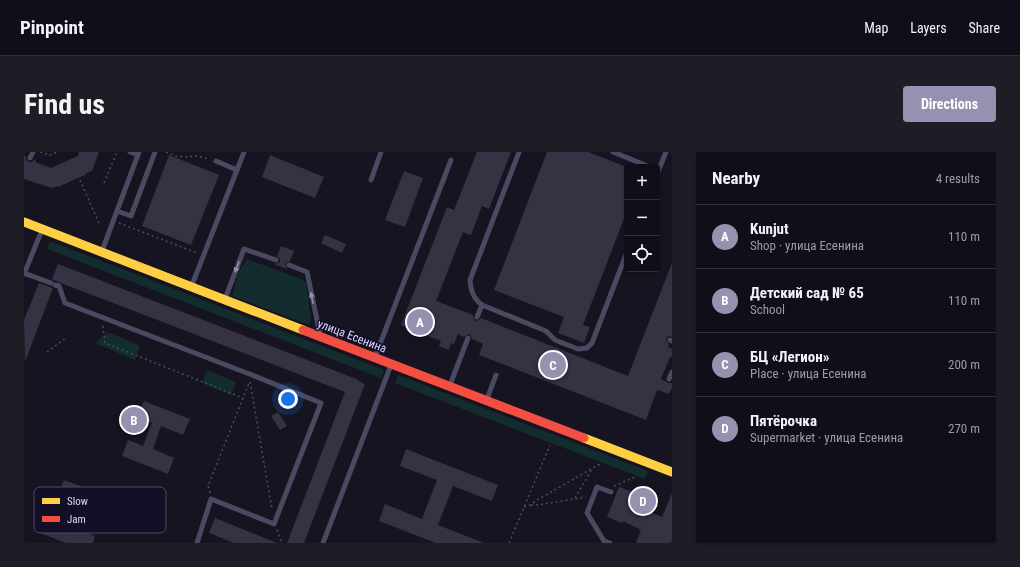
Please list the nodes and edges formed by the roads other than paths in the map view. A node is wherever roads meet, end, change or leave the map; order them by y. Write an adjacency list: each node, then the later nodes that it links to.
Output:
1 (33, 152): 10 (lane)
2 (130, 152): 9 (lane)
3 (155, 152): 17 (lane)
4 (244, 152): 15 (lane)
5 (382, 152): 16 (lane)
6 (519, 152): 27 (lane)
7 (613, 152): 13 (lane)
8 (666, 152): 14 (lane)
9 (139, 153): 17 (lane)
10 (30, 158)
11 (451, 160): 31 (lane)
12 (216, 161): 15 (lane)
13 (643, 164)
14 (660, 166)
15 (237, 170): 25 (lane)
16 (371, 180)
17 (117, 211): 20 (lane)
18 (24, 222): 19 (street, улица Есенина)
19 (42, 230): 20 (street, улица Есенина); 24 (lane)
20 (102, 252): 25 (street, улица Есенина)
21 (276, 260): 26 (lane, one-way to 26)
22 (624, 260): 27 (lane)
23 (289, 265): 29 (lane, one-way to 23)
24 (24, 274): 40 (lane)
25 (191, 287): 26 (street, улица Есенина)
26 (225, 300): 29 (street, улица Есенина)
27 (482, 305): 28 (lane)
28 (477, 316)
29 (320, 337): 31 (street, улица Есенина)
30 (468, 338): 36 (lane)
31 (374, 358): 32 (street, улица Есенина)
32 (391, 364): 36 (street, улица Есенина); 41 (lane)
33 (672, 372): 35 (lane)
34 (496, 375): 37 (lane)
35 (669, 379)
36 (450, 386): 37 (street, улица Есенина)
37 (486, 400): 38 (street, улица Есенина)
38 (672, 472)
39 (608, 491): 42 (lane)
40 (197, 543)
41 (323, 543)
42 (610, 543)

